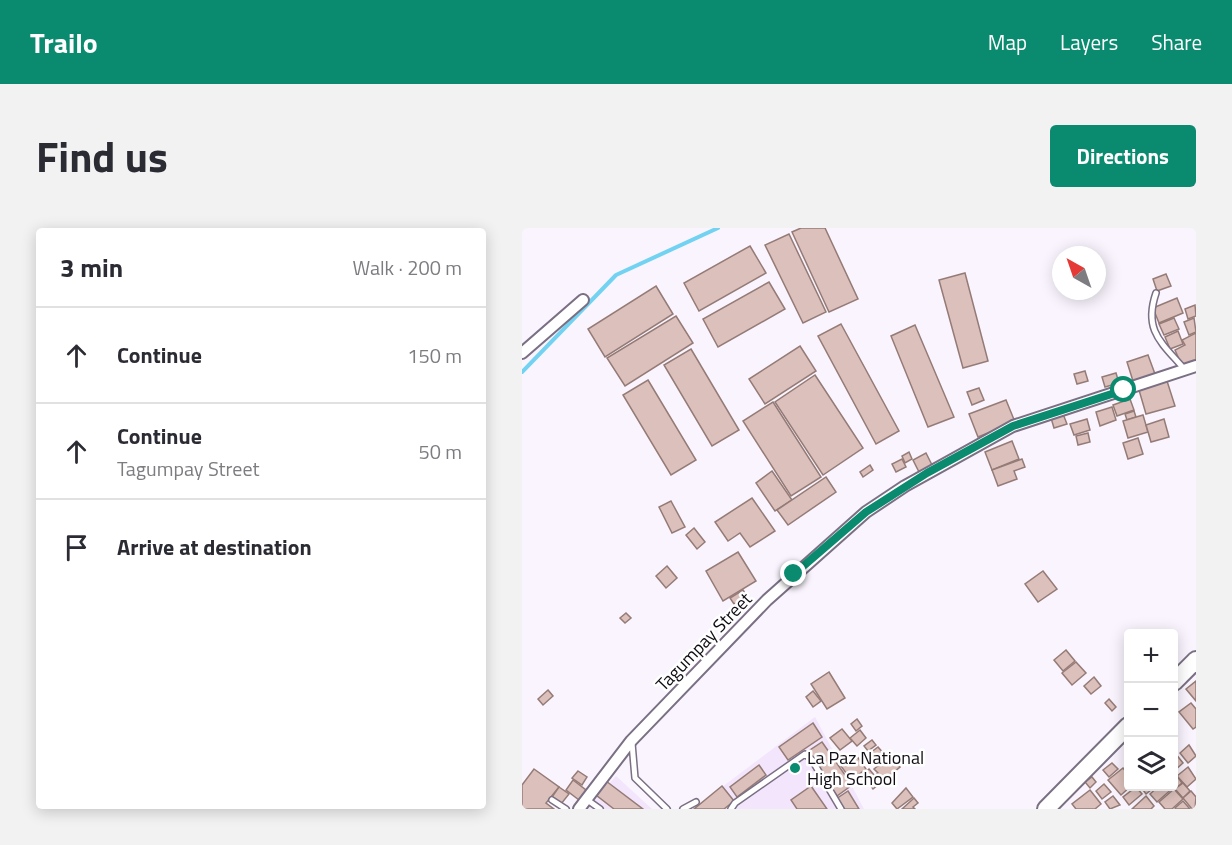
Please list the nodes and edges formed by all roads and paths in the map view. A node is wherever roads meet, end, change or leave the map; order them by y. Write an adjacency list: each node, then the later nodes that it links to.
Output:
1 (1156, 292): 4 (lane)
2 (583, 300): 3 (street)
3 (522, 353)
4 (1190, 368): 8 (street, Tagumpay Street)
5 (1196, 660): 6 (highway)
6 (1178, 677)
7 (1124, 730): 19 (highway)
8 (632, 741): 9 (street, Tagumpay Street); 15 (lane)
9 (586, 799): 13 (street, Tagumpay Street); 14 (lane)
10 (552, 800): 12 (lane)
11 (696, 802): 16 (lane)
12 (566, 809)
13 (579, 809)
14 (600, 809)
15 (667, 809)
16 (683, 809)
17 (731, 809): 18 (lane)
18 (840, 809)
19 (1046, 809)

